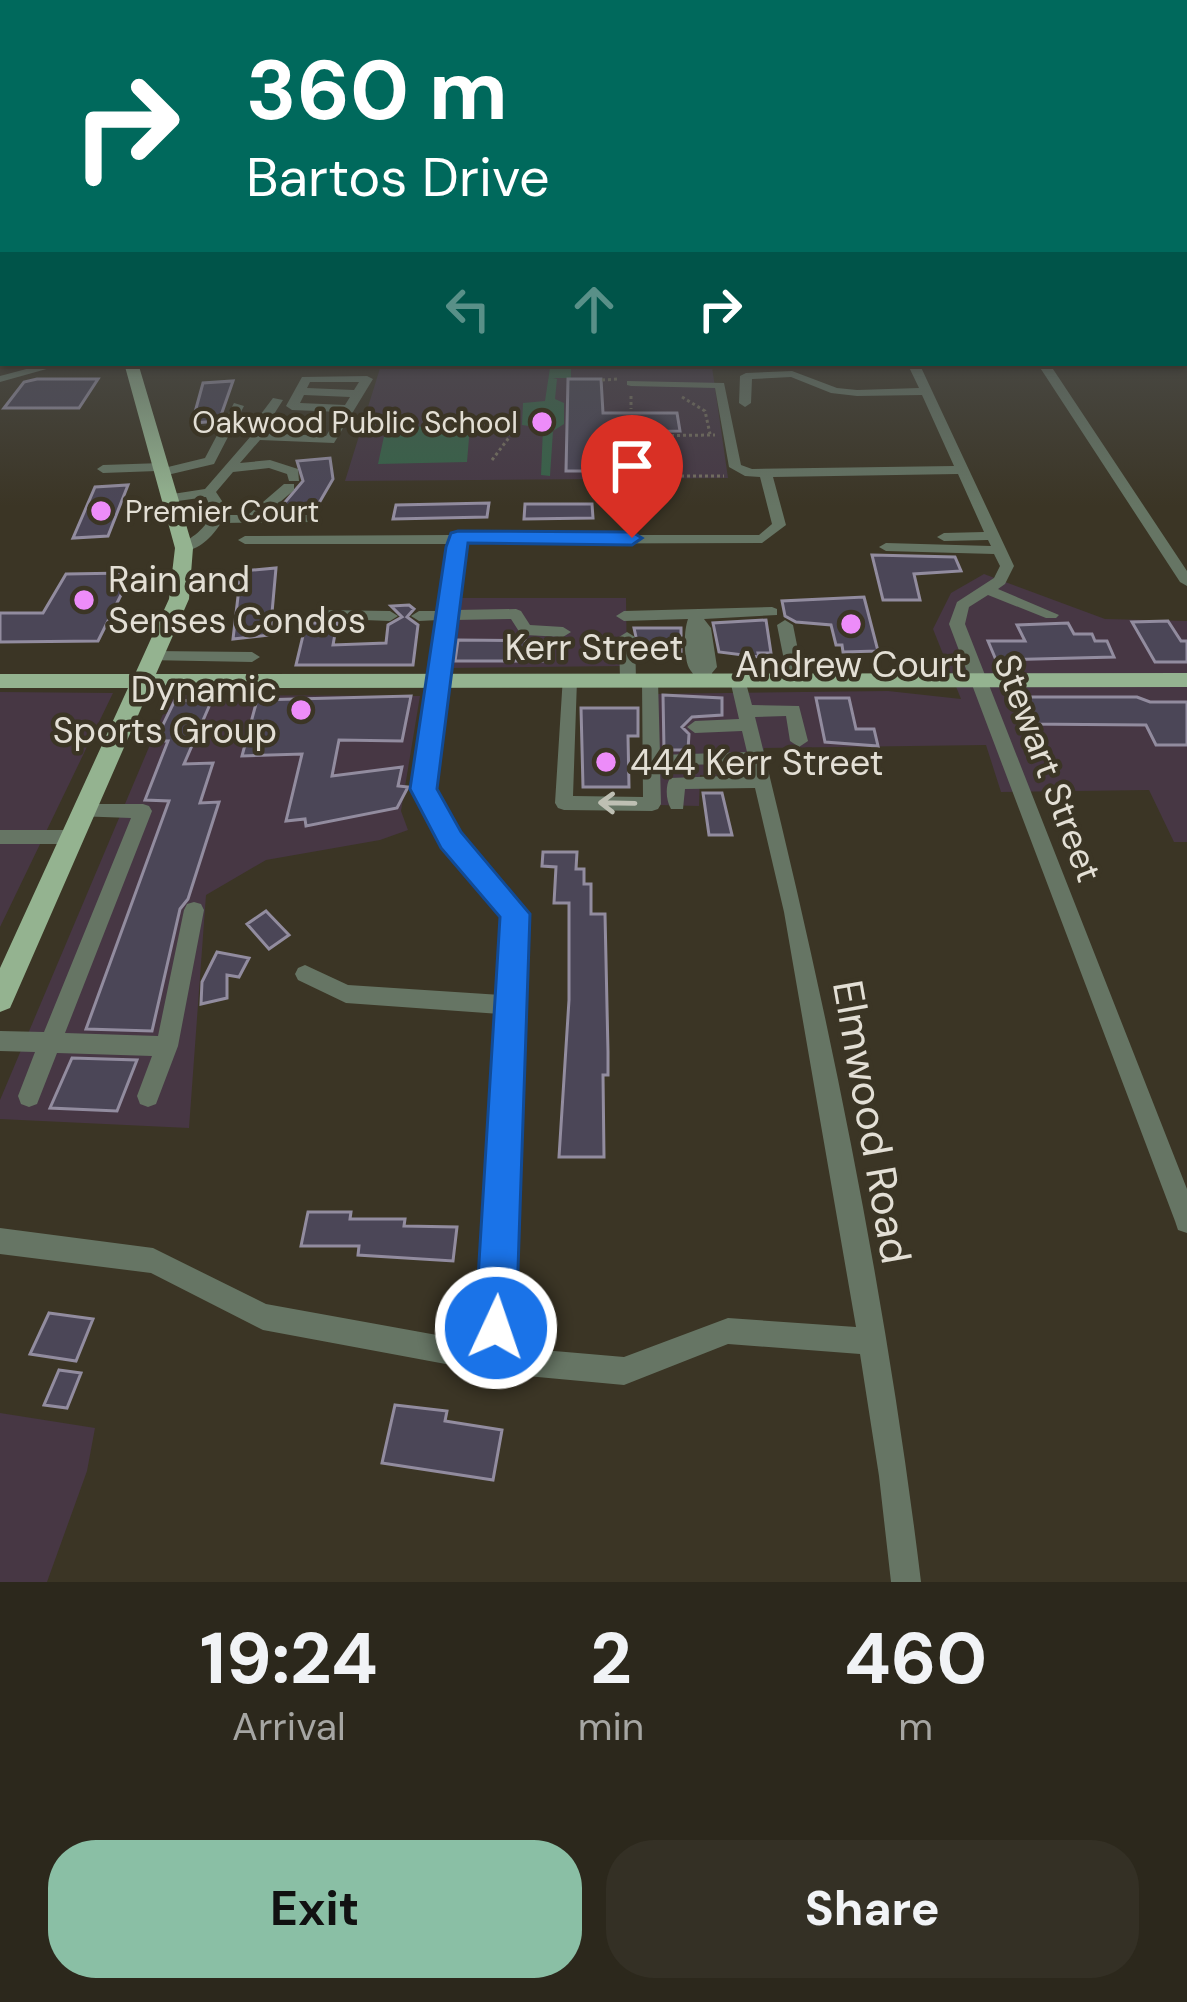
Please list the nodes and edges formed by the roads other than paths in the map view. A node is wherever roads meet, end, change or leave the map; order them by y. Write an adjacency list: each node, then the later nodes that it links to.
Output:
1 (50, 366): 5 (street)
2 (132, 366): 15 (main road)
3 (914, 366): 7 (street)
4 (1044, 366): 29 (street)
5 (0, 379)
6 (631, 383): 17 (street)
7 (926, 391): 9 (street); 16 (street)
8 (295, 396): 11 (street); 11 (street); 12 (street)
9 (746, 403)
10 (238, 406): 15 (street)
11 (351, 409): 12 (street)
12 (257, 436): 13 (street)
13 (233, 468): 18 (street); 21 (street)
14 (103, 469): 15 (street)
15 (162, 470): 19 (main road)
16 (962, 470): 17 (street); 26 (street)
17 (766, 476): 23 (street)
18 (209, 492): 19 (street); 20 (street)
19 (171, 498): 28 (main road)
20 (218, 513): 21 (street); 28 (street)
21 (255, 513): 22 (street)
22 (307, 519)
23 (458, 537): 25 (street); 32 (street)
24 (944, 537): 26 (street)
25 (245, 540)
26 (996, 543): 27 (street); 31 (street, Stewart Street)
27 (886, 547)
28 (184, 548): 41 (main road)
29 (1182, 566): 30 (street)
30 (1187, 582)
31 (988, 590): 33 (street); 49 (street, Stewart Street)
32 (446, 615): 36 (street); 39 (street); 44 (street)
33 (1051, 615)
34 (316, 616): 35 (street)
35 (390, 616)
36 (419, 616)
37 (624, 616): 38 (street)
38 (696, 618): 43 (street); 48 (street)
39 (562, 632)
40 (627, 638): 46 (street)
41 (153, 656): 42 (street); 52 (main road)
42 (252, 657)
43 (705, 676): 46 (main road, Kerr Street); 47 (main road, Kerr Street)
44 (436, 680): 45 (main road, Kerr Street); 52 (main road, Kerr Street); 64 (street)
45 (568, 680): 46 (main road, Kerr Street); 46 (street, one-way to 45)
46 (639, 680)
47 (738, 680): 48 (main road, Kerr Street); 53 (street, Elmwood Road)
48 (796, 680): 49 (main road, Kerr Street)
49 (980, 680): 50 (main road, Kerr Street); 70 (street, Stewart Street)
50 (1187, 680)
51 (0, 681): 52 (main road, Kerr Street)
52 (141, 683): 59 (main road)
53 (747, 718): 54 (street); 55 (street); 57 (street, Elmwood Road)
54 (694, 727)
55 (799, 741)
56 (666, 760): 57 (street)
57 (757, 770): 58 (street); 72 (street, Elmwood Road)
58 (677, 804)
59 (75, 824): 60 (street); 63 (main road); 66 (street)
60 (0, 837)
61 (194, 910): 67 (street)
62 (305, 974): 64 (street)
63 (0, 999)
64 (511, 1006): 73 (street)
65 (0, 1041): 66 (street)
66 (53, 1042): 67 (street); 68 (street)
67 (167, 1046): 69 (street)
68 (29, 1096)
69 (148, 1096)
70 (1187, 1221)
71 (0, 1241): 73 (street)
72 (871, 1341): 73 (street); 74 (street, Elmwood Road)
73 (494, 1359)
74 (905, 1582)

